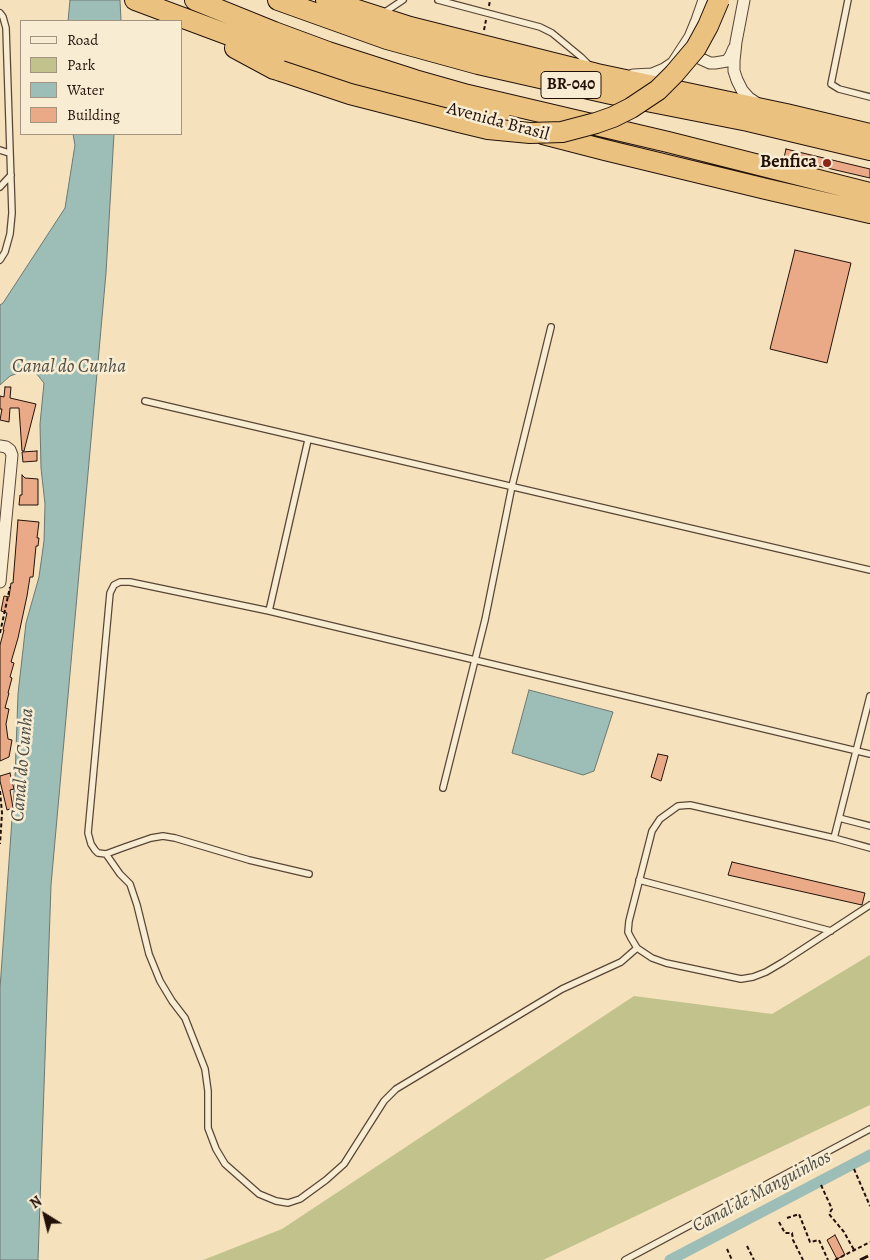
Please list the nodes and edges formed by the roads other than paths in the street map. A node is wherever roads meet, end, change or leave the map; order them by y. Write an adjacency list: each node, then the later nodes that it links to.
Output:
1 (195, 0): 26 (highway, Avenida Brasil / BR-040)
2 (278, 0): 24 (highway, BR-040)
3 (329, 0): 13 (highway)
4 (403, 0): 13 (lane)
5 (438, 0): 18 (lane)
6 (704, 0): 16 (street)
7 (719, 0): 15 (highway, bridge)
8 (744, 0): 17 (street)
9 (848, 0): 19 (lane)
10 (137, 1): 11 (highway, Avenida Brasil)
11 (157, 9): 14 (highway, bridge); 23 (highway, Avenida Brasil)
12 (0, 13): 25 (lane)
13 (372, 13): 18 (highway)
14 (178, 20)
15 (182, 22)
16 (690, 37): 17 (street); 18 (street)
17 (736, 42): 20 (street)
18 (597, 74): 20 (highway)
19 (870, 97)
20 (786, 114): 21 (highway)
21 (870, 134)
22 (0, 150): 25 (lane)
23 (605, 150): 26 (highway); 30 (highway, Avenida Brasil)
24 (870, 150)
25 (9, 153): 27 (lane)
26 (762, 165): 29 (highway, Avenida Brasil / BR-040)
27 (11, 175): 28 (lane); 31 (lane)
28 (0, 187)
29 (870, 193)
30 (870, 212)
31 (0, 260)
32 (551, 327): 36 (lane)
33 (145, 401): 34 (lane)
34 (308, 440): 36 (lane); 39 (lane)
35 (0, 446): 38 (street)
36 (512, 486): 37 (lane); 40 (lane)
37 (870, 570)
38 (0, 582)
39 (269, 611): 40 (lane); 49 (lane)
40 (475, 660): 42 (lane); 44 (lane)
41 (870, 696): 42 (lane)
42 (856, 751): 43 (lane); 45 (lane)
43 (870, 754)
44 (443, 788)
45 (839, 818): 46 (lane); 47 (lane)
46 (870, 826)
47 (834, 838): 48 (lane); 51 (lane)
48 (870, 848)
49 (106, 854): 50 (lane); 54 (lane)
50 (309, 874)
51 (640, 880): 53 (lane); 54 (lane)
52 (870, 905): 53 (lane)
53 (831, 931): 54 (lane)
54 (637, 948)
55 (870, 1129): 56 (lane)
56 (625, 1260)

